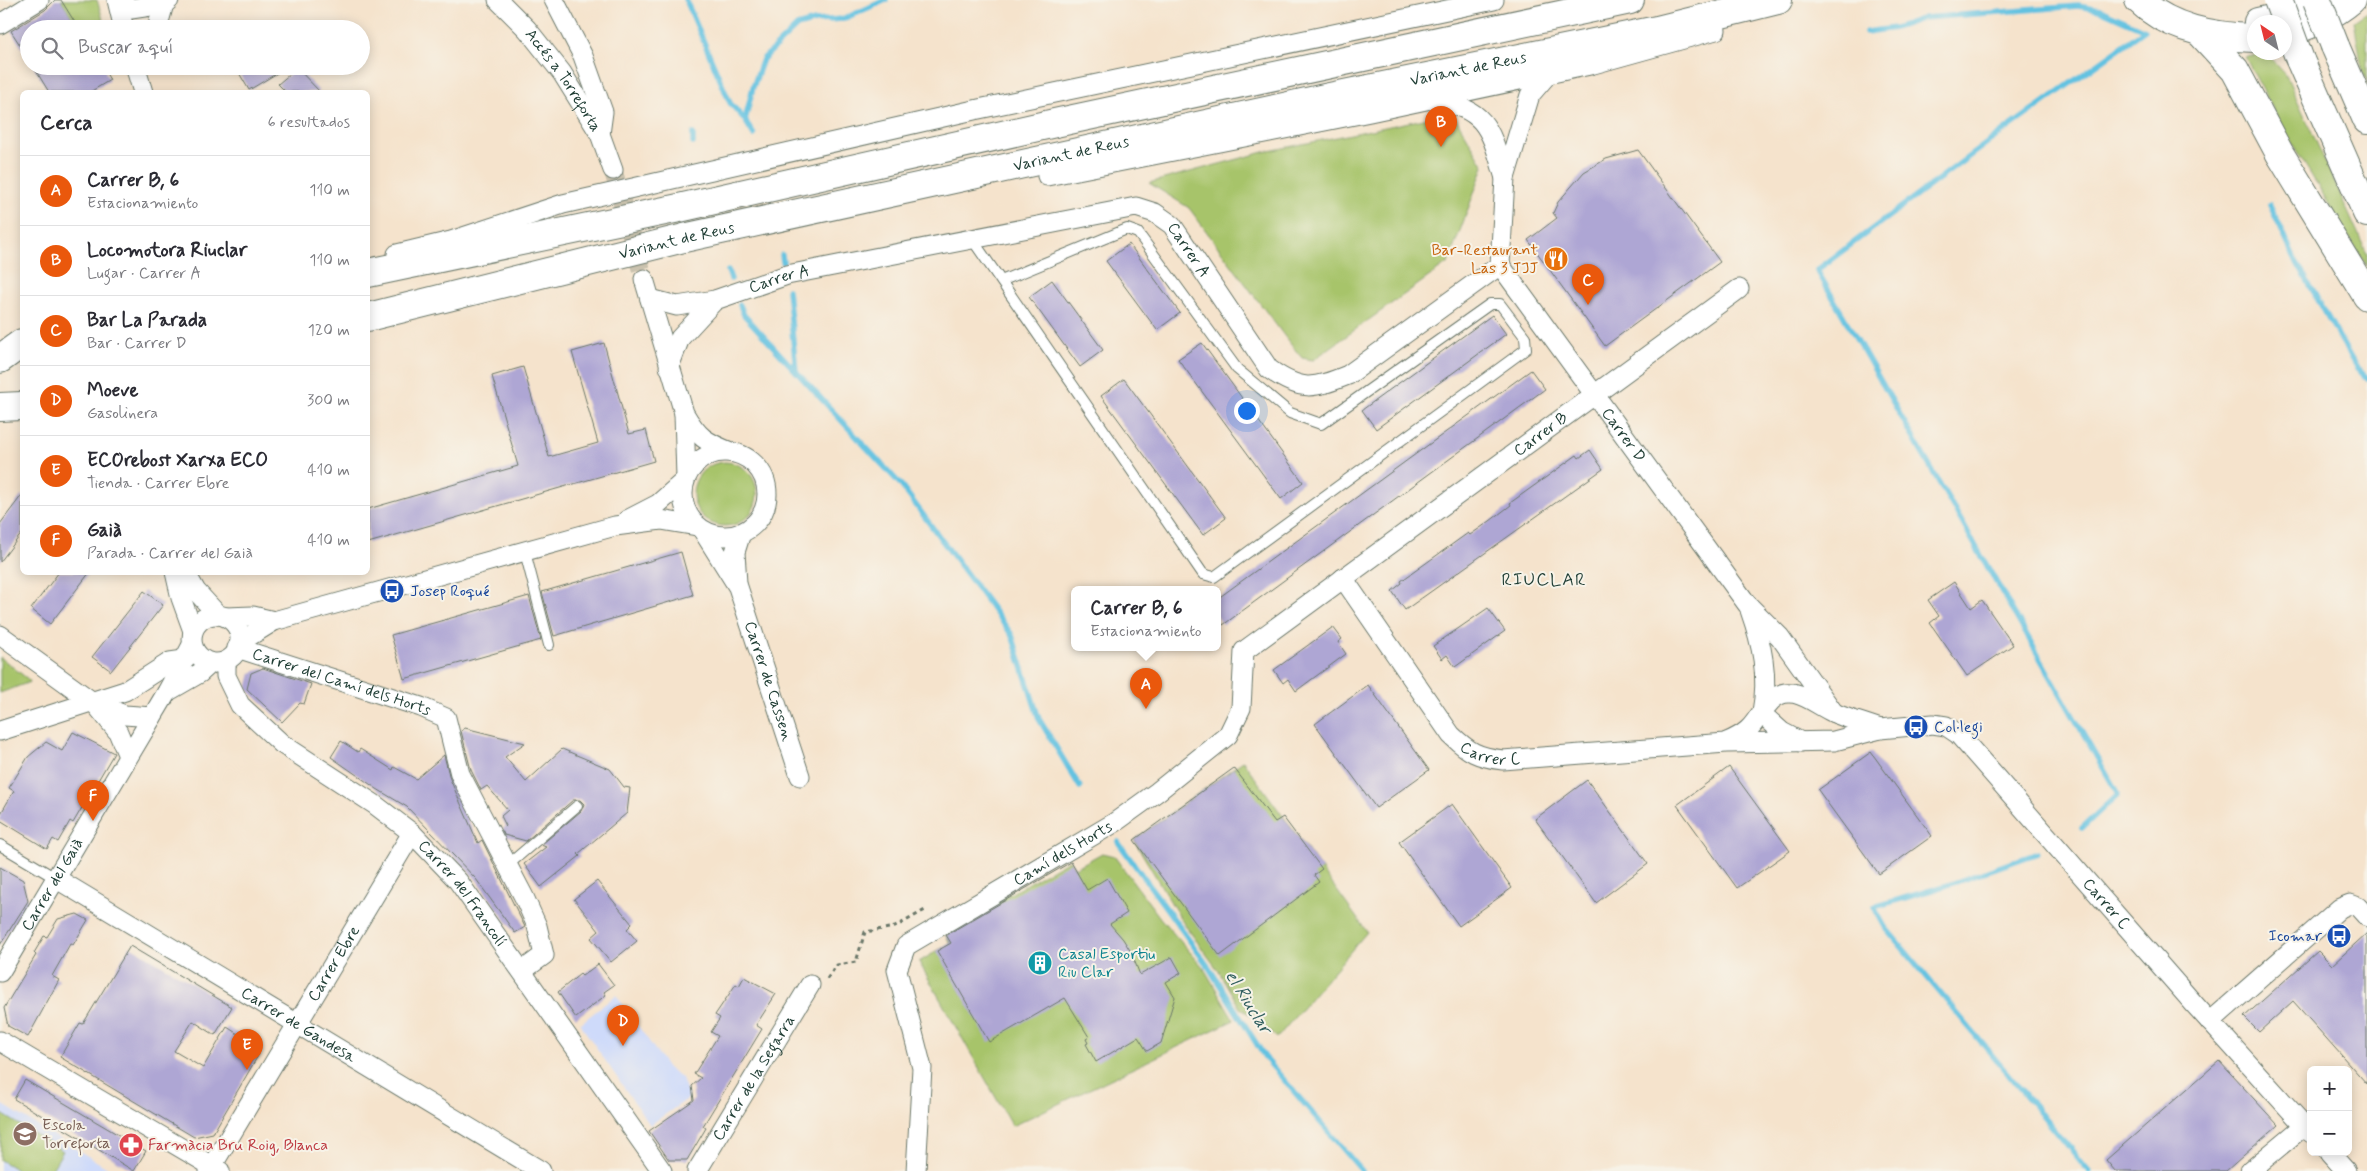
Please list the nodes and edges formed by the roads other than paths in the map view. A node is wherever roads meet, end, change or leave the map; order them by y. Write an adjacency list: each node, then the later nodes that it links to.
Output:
1 (40, 0): 20 (street)
2 (118, 0): 14 (street); 17 (street)
3 (498, 0): 32 (street, Accés a Torreforta)
4 (554, 0): 32 (street)
5 (1494, 0): 39 (street)
6 (1630, 0): 39 (highway, Variant de Reus)
7 (1778, 0): 15 (highway, Variant de Reus)
8 (2139, 0): 23 (highway)
9 (2162, 0): 19 (highway)
10 (2278, 0): 37 (highway, bridge)
11 (2317, 0): 31 (highway, bridge)
12 (2326, 0): 16 (highway)
13 (2351, 0): 22 (highway)
14 (166, 2): 18 (street)
15 (1742, 9): 21 (highway); 36 (highway, Variant de Reus)
16 (2291, 15)
17 (122, 20)
18 (160, 20)
19 (2247, 22)
20 (0, 24)
21 (1716, 30): 25 (street)
22 (2292, 30)
23 (2200, 32): 24 (highway); 44 (highway)
24 (2247, 38)
25 (1549, 73): 30 (street); 35 (street)
26 (138, 75): 28 (street)
27 (149, 75): 29 (street)
28 (142, 90)
29 (148, 90)
30 (1427, 100): 34 (street); 35 (street)
31 (2367, 120)
32 (600, 134): 33 (street, Accés a Torreforta)
33 (613, 170)
34 (1047, 176): 36 (highway)
35 (1505, 178): 40 (street)
36 (919, 187): 47 (highway, Variant de Reus)
37 (2367, 213)
38 (972, 239): 40 (street, Carrer A); 42 (lane); 46 (street, Carrer A)
39 (383, 265)
40 (1500, 265): 49 (street, Carrer D)
41 (644, 279): 45 (street)
42 (1001, 281): 42 (lane)
43 (1739, 289): 49 (street, Carrer B)
44 (2367, 296)
45 (650, 299): 46 (street, Carrer A); 48 (street)
46 (715, 300): 48 (street, Carrer A)
47 (370, 317)
48 (669, 367): 52 (street)
49 (1595, 394): 61 (street, Carrer B); 63 (street, Carrer D)
50 (20, 406): 51 (highway)
51 (0, 407)
52 (684, 413): 53 (street); 54 (street)
53 (732, 453): 54 (street); 57 (street)
54 (685, 479): 55 (street); 56 (street)
55 (615, 526): 56 (street); 58 (street)
56 (700, 529): 57 (street); 62 (street, Carrer de Cassen)
57 (741, 533): 62 (street, Carrer de Cassen)
58 (525, 552): 65 (street); 68 (lane)
59 (177, 575): 67 (street)
60 (187, 575): 64 (street)
61 (1343, 578): 78 (street, Carrer C); 99 (street, Camí dels Horts)
62 (738, 587): 80 (street, Carrer de Cassen)
63 (1747, 604): 72 (street, Carrer D); 73 (street, Carrer D)
64 (222, 616): 65 (street); 67 (street); 69 (street)
65 (274, 621): 69 (street)
66 (0, 635): 71 (street)
67 (190, 645): 69 (street); 70 (street, Carrer del Gaià); 71 (street)
68 (549, 645)
69 (229, 653): 70 (street, Carrer del Gaià); 82 (street, Carrer del Francolí); 84 (street, Carrer del Camí dels Horts)
70 (167, 692): 74 (street, Carrer del Gaià)
71 (94, 703): 74 (street); 76 (street); 79 (street)
72 (1834, 713): 73 (street, Carrer C); 75 (street, Carrer C)
73 (1762, 714): 77 (street); 78 (street, Carrer C)
74 (152, 717): 79 (street, Carrer del Gaià)
75 (1880, 729): 77 (street, Carrer C); 90 (street, Carrer C)
76 (0, 732)
77 (1802, 742): 78 (street, Carrer C)
78 (1726, 743)
79 (128, 756): 85 (street, Carrer del Gaià)
80 (800, 776)
81 (577, 806): 84 (lane)
82 (412, 833): 87 (street, Carrer del Francolí); 91 (street, Carrer Ebre)
83 (0, 845): 85 (lane)
84 (509, 864): 87 (street)
85 (57, 879): 88 (street, Carrer del Gaià); 91 (street, Carrer de Gandesa)
86 (2367, 917): 90 (street)
87 (522, 971): 97 (street, Carrer del Francolí)
88 (0, 972)
89 (810, 986): 98 (street, Carrer de la Segarra)
90 (2210, 1022): 93 (street, Carrer C)
91 (297, 1024): 95 (street, Carrer Ebre); 96 (street, Carrer de Gandesa)
92 (0, 1041): 95 (street)
93 (2307, 1129): 100 (street)
94 (2333, 1156): 101 (street)
95 (214, 1169)
96 (541, 1171)
97 (662, 1171)
98 (697, 1171)
99 (916, 1171)
100 (2250, 1171)
101 (2346, 1171)

